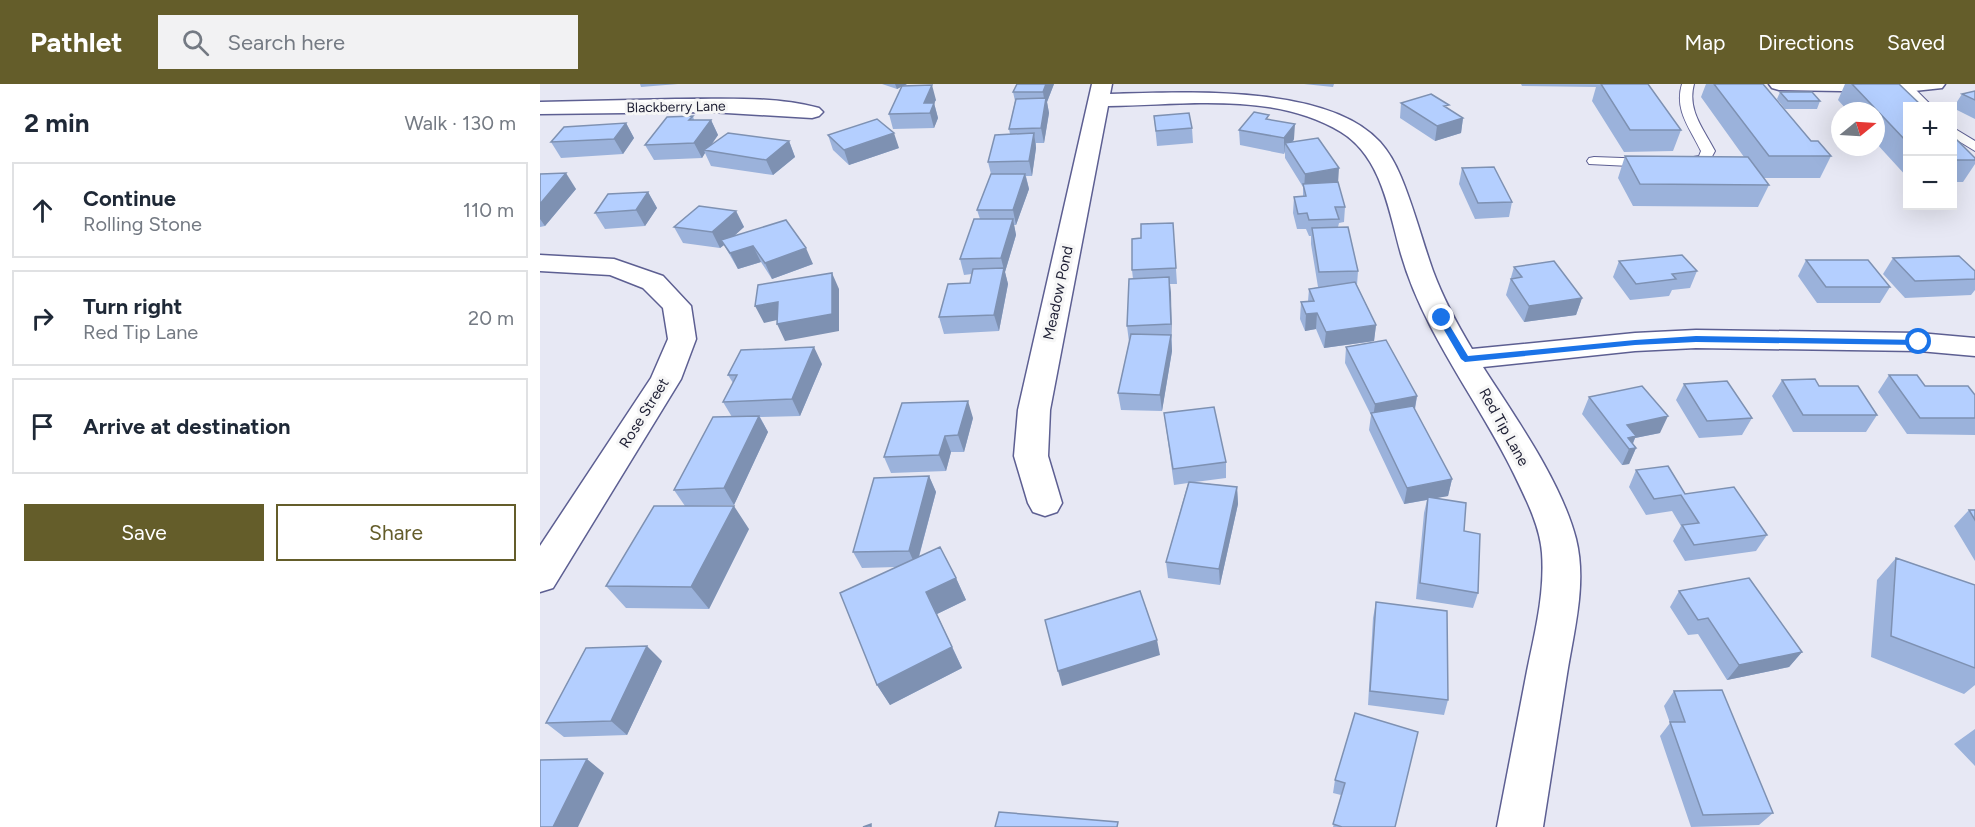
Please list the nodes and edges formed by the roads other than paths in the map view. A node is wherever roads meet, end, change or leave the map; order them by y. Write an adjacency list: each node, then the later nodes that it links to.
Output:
1 (602, 84): 6 (street)
2 (1688, 84): 13 (lane)
3 (1779, 84): 4 (street)
4 (1920, 85): 7 (lane)
5 (1101, 92): 16 (street, Red Tip Lane); 17 (street, Meadow Pond)
6 (564, 100): 8 (street, Blackberry Lane); 9 (street, Blackberry Lane); 10 (street)
7 (1925, 102)
8 (540, 108)
9 (812, 112)
10 (540, 128)
11 (1957, 134): 12 (lane)
12 (1975, 147)
13 (1594, 161)
14 (540, 263): 18 (street, Rose Street)
15 (1975, 347): 16 (street)
16 (1465, 359): 19 (street, Red Tip Lane)
17 (1045, 503)
18 (540, 577)
19 (1520, 827)

